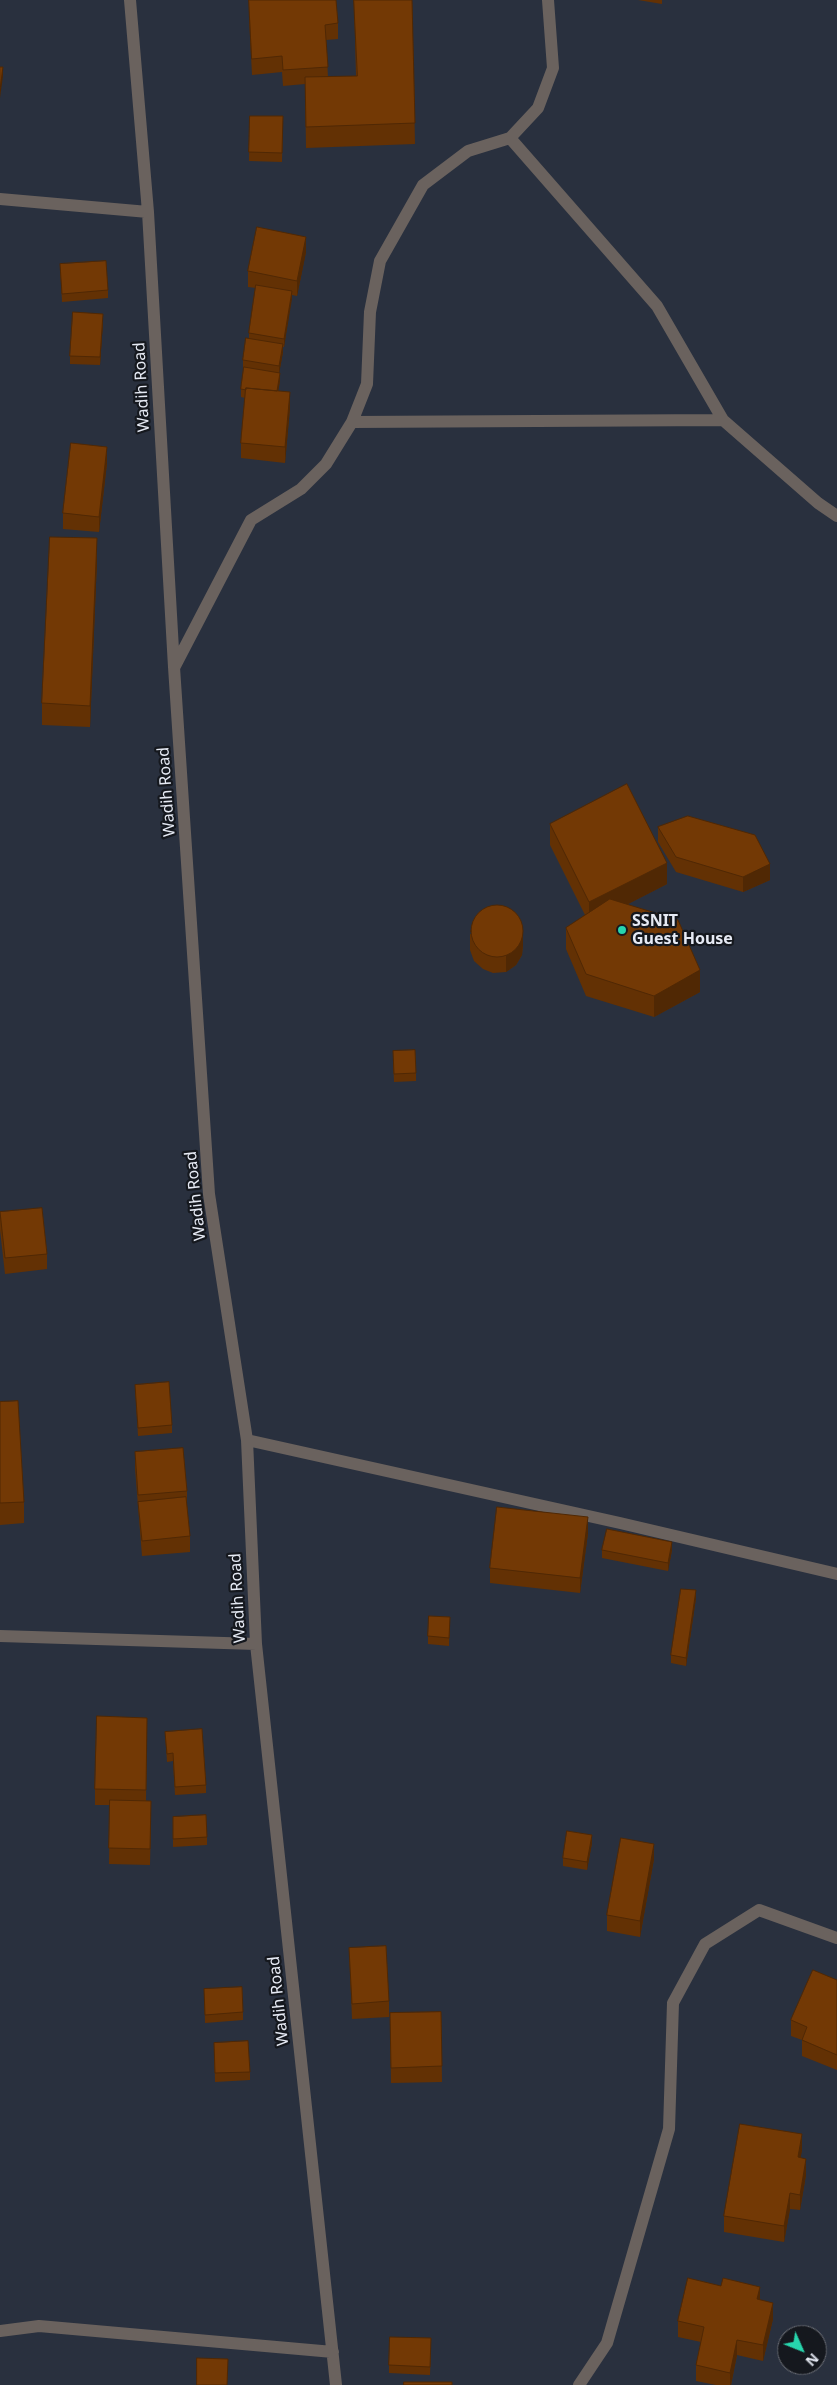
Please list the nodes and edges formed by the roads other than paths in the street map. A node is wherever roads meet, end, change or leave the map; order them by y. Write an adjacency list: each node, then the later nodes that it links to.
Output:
1 (130, 0): 5 (street, Wadih Road)
2 (548, 0): 3 (street)
3 (510, 138): 6 (street); 7 (street)
4 (0, 199): 5 (street)
5 (148, 212): 9 (street, Wadih Road)
6 (723, 420): 7 (street); 8 (street)
7 (352, 422): 9 (street)
8 (837, 516)
9 (174, 667): 10 (street, Wadih Road)
10 (247, 1440): 11 (street); 13 (street, Wadih Road)
11 (837, 1574)
12 (0, 1636): 13 (street)
13 (256, 1644): 16 (street, Wadih Road)
14 (837, 1938): 18 (street)
15 (0, 2332): 16 (street)
16 (334, 2352): 17 (street, Wadih Road)
17 (336, 2385)
18 (579, 2385)

